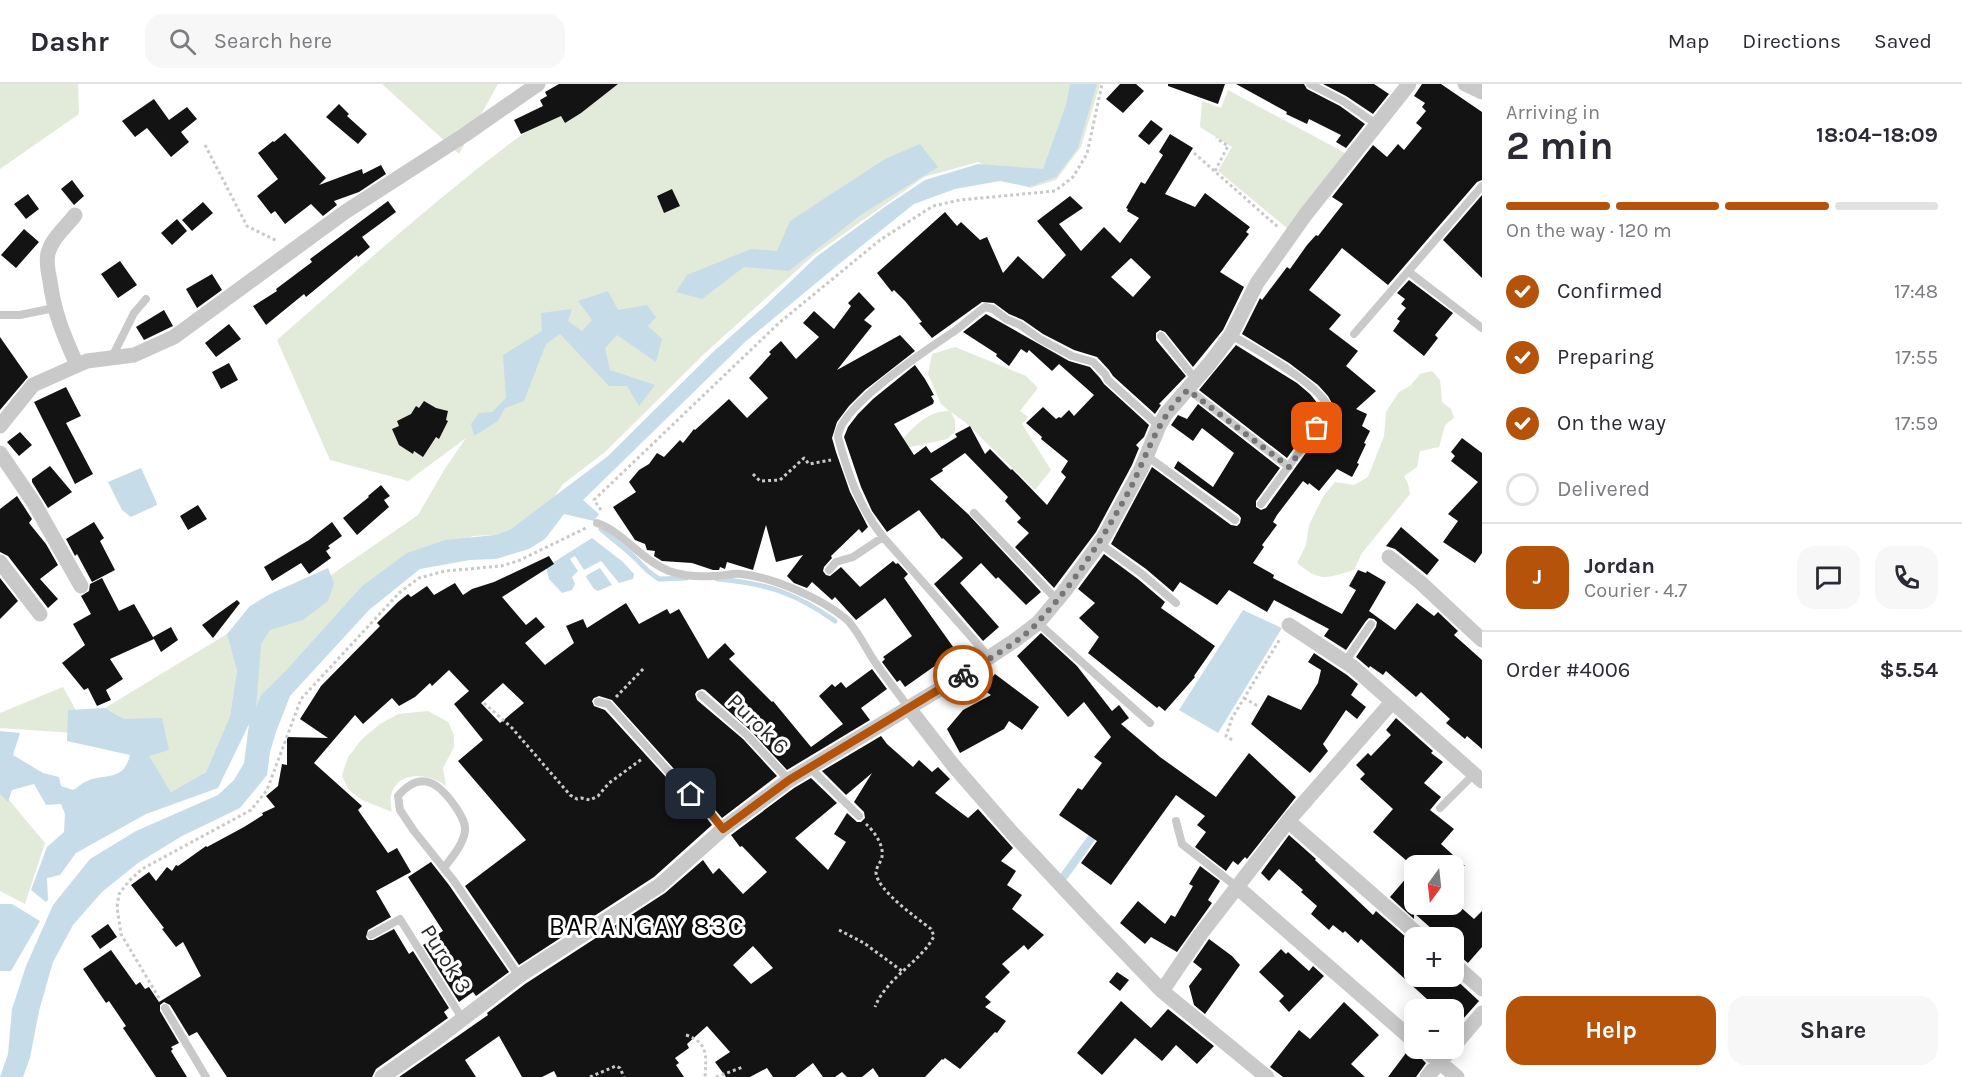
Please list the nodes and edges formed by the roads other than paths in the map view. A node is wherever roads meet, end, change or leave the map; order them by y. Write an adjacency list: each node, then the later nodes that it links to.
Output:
1 (538, 84): 17 (street)
2 (1310, 84): 6 (lane)
3 (1409, 84): 6 (street)
4 (1465, 84): 5 (street)
5 (1482, 92)
6 (1376, 124): 15 (street)
7 (1482, 186): 9 (lane)
8 (75, 215): 11 (street)
9 (1409, 272): 13 (lane); 14 (lane)
10 (146, 299): 17 (lane)
11 (54, 308): 12 (lane); 18 (street)
12 (0, 315)
13 (1482, 328)
14 (1354, 334)
15 (1231, 335): 19 (street); 24 (lane)
16 (1161, 336): 19 (lane)
17 (111, 358): 18 (street)
18 (77, 365): 20 (street)
19 (1192, 385): 21 (street); 24 (lane)
20 (0, 426)
21 (1159, 426): 23 (street); 29 (lane)
22 (0, 453): 34 (street)
23 (1147, 456): 27 (lane); 30 (street)
24 (1289, 467): 25 (lane)
25 (1261, 504)
26 (974, 513): 35 (lane)
27 (1235, 520)
28 (597, 523): 47 (lane)
29 (883, 537): 33 (lane); 42 (lane)
30 (1099, 543): 35 (street); 36 (lane)
31 (1389, 557): 41 (street)
32 (0, 562): 37 (street)
33 (829, 570)
34 (81, 586)
35 (1057, 600): 38 (street)
36 (1176, 603)
37 (40, 614)
38 (1038, 623): 42 (street); 48 (lane)
39 (1371, 624): 43 (lane)
40 (1290, 626): 43 (street)
41 (1482, 640)
42 (989, 657): 47 (street)
43 (1345, 662): 46 (street)
44 (701, 695): 51 (lane, Purok 6)
45 (598, 702): 56 (lane)
46 (1392, 702): 50 (street); 55 (street)
47 (909, 707): 49 (street); 64 (street)
48 (1150, 723)
49 (810, 768): 51 (street); 53 (lane, Purok 6)
50 (1478, 777): 52 (lane)
51 (789, 780): 56 (street)
52 (1440, 808)
53 (859, 816)
54 (1176, 821): 58 (lane)
55 (1288, 821): 58 (street); 59 (street)
56 (723, 829): 62 (street)
57 (444, 868): 57 (lane); 62 (lane)
58 (1237, 887): 64 (street); 68 (street)
59 (1409, 927)
60 (371, 935): 67 (lane, Purok 3)
61 (1464, 973): 63 (street)
62 (519, 976): 67 (street)
63 (1482, 989)
64 (1162, 991): 75 (street)
65 (165, 1008): 73 (lane)
66 (1482, 1013): 69 (street)
67 (462, 1018): 74 (street)
68 (1404, 1032)
69 (1464, 1034)
70 (1435, 1059): 72 (street)
71 (1443, 1059): 72 (street)
72 (1440, 1063): 76 (street); 77 (street)
73 (206, 1077)
74 (381, 1077)
75 (1267, 1077)
76 (1427, 1077)
77 (1457, 1077)

